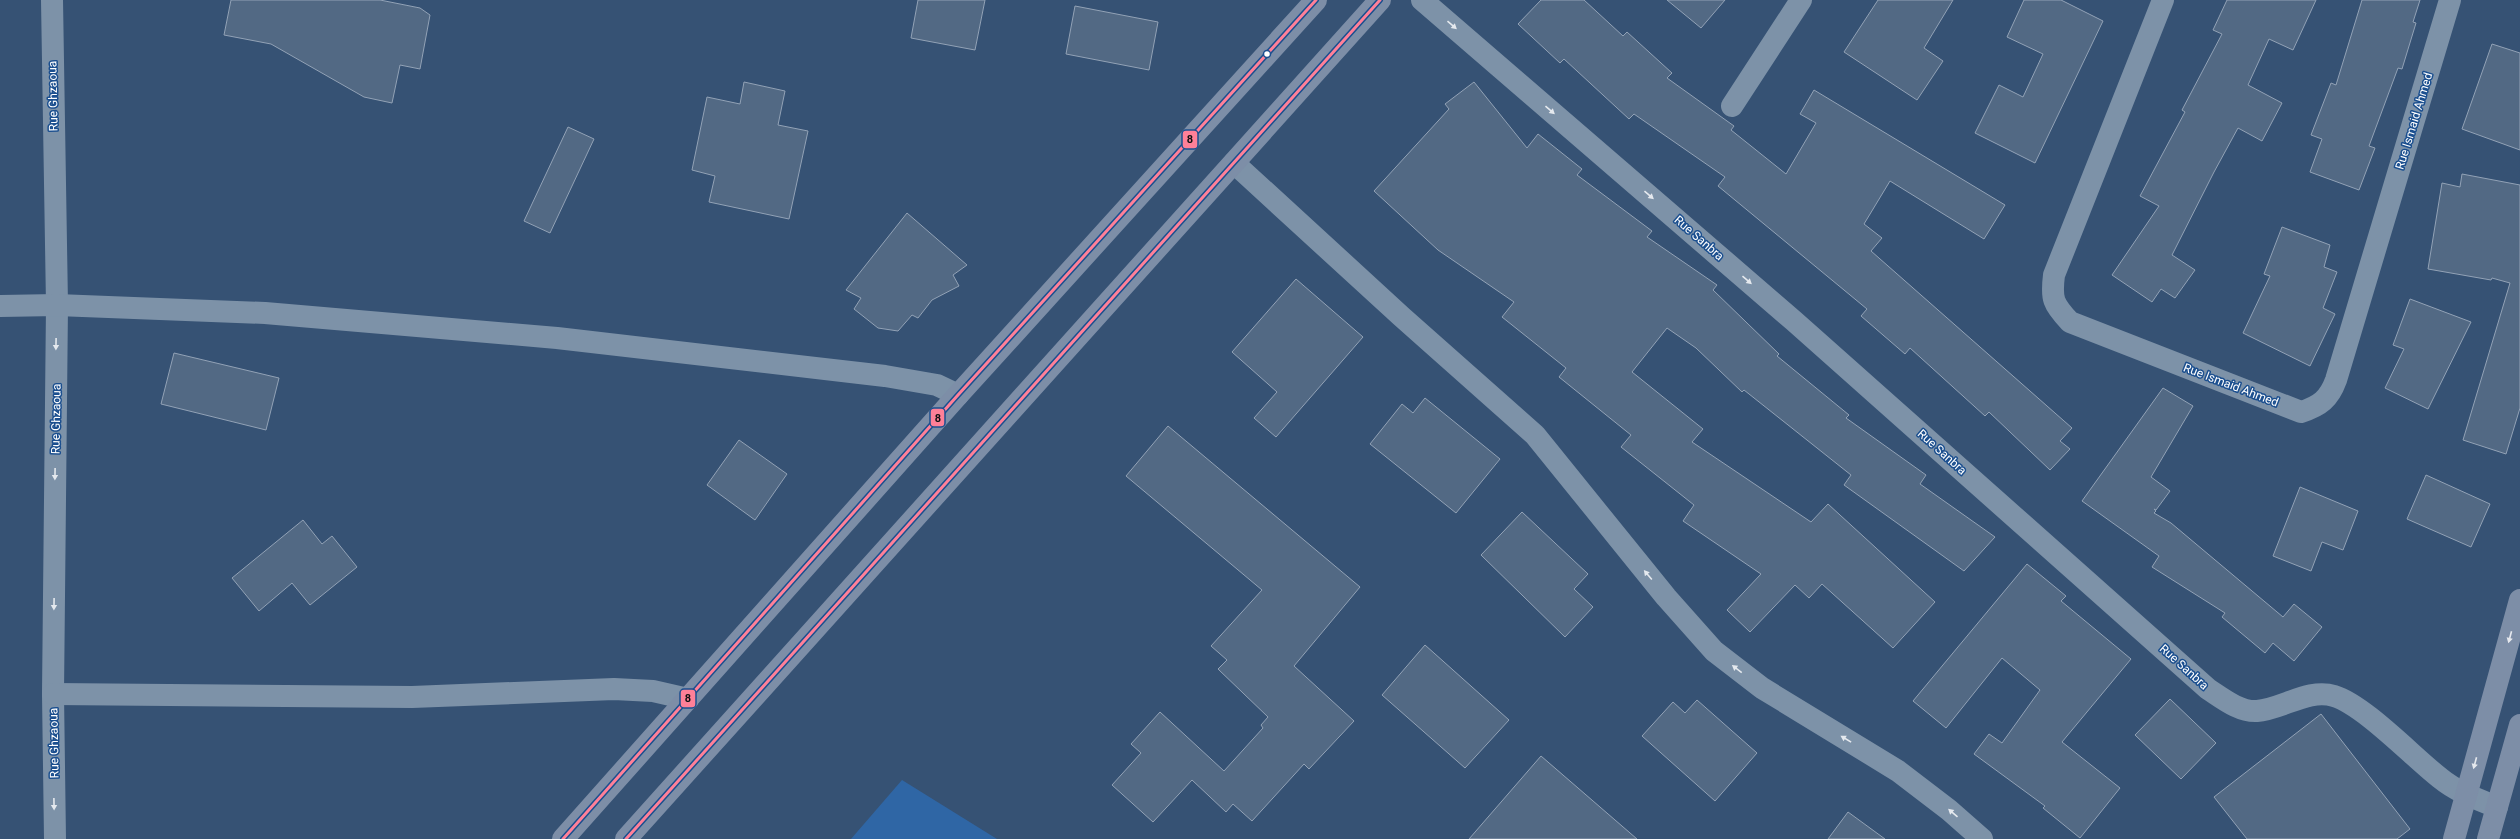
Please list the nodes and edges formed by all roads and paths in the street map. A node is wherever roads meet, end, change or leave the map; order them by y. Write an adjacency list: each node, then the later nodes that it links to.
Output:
1 (52, 0): 10 (street, Rue Ghzaoua)
2 (1316, 0): 12 (main road)
3 (1380, 0): 9 (main road)
4 (1422, 0): 17 (street, Rue Sanbra, one-way to 17)
5 (1801, 0): 8 (street)
6 (2163, 0): 7 (street, Rue Ismaid Ahmed)
7 (2450, 0)
8 (1732, 106)
9 (1234, 163): 21 (main road); 22 (street, one-way to 9)
10 (57, 305): 11 (street); 12 (street); 14 (street, Rue Ghzaoua, one-way to 14)
11 (0, 306)
12 (958, 395): 15 (main road)
13 (2520, 600): 17 (main road, one-way to 17)
14 (53, 694): 15 (street); 19 (street, Rue Ghzaoua, one-way to 19)
15 (688, 699): 20 (main road)
16 (2520, 726): 18 (main road)
17 (2466, 795): 18 (street, Rue Sanbra); 23 (main road)
18 (2497, 807): 24 (main road)
19 (54, 839)
20 (563, 839)
21 (626, 839)
22 (1982, 839)
23 (2454, 839)
24 (2488, 839)

